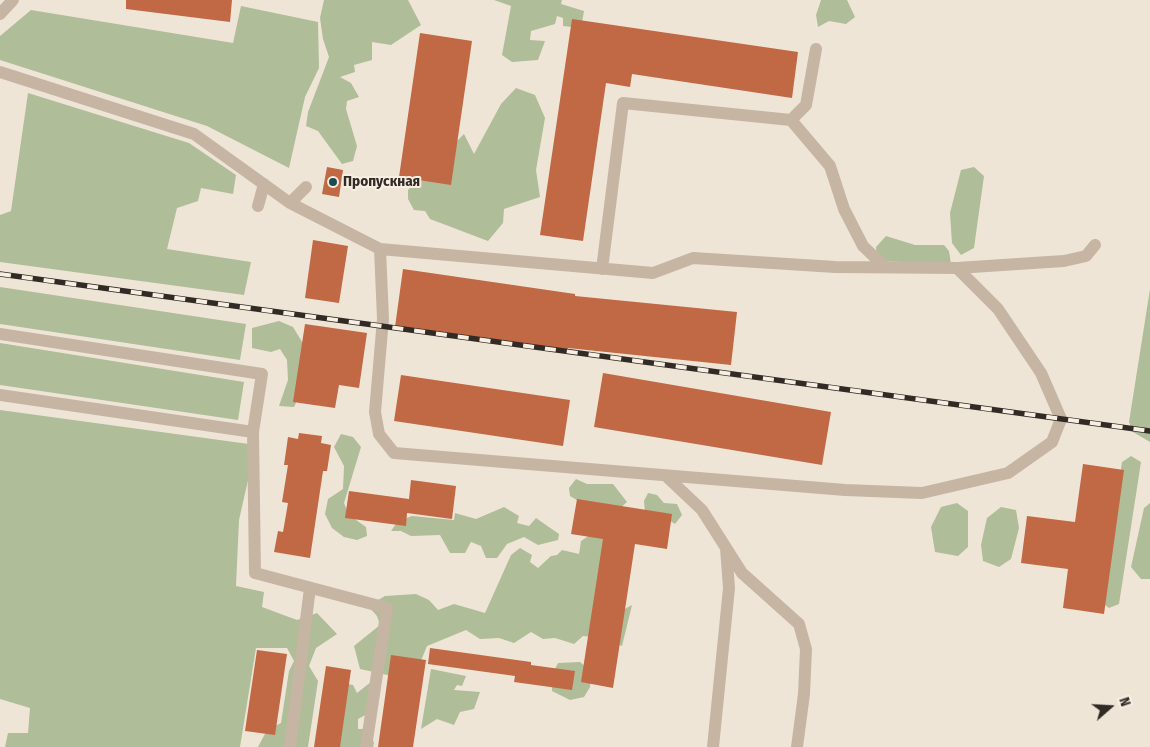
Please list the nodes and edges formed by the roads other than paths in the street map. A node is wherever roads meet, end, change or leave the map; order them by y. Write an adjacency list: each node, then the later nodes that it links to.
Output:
1 (13, 0): 2 (lane)
2 (0, 14)
3 (816, 49): 5 (lane)
4 (5, 78): 6 (lane)
5 (791, 120): 12 (lane); 14 (lane)
6 (264, 184): 8 (lane); 9 (lane)
7 (306, 187): 8 (lane)
8 (290, 203): 11 (lane)
9 (258, 206)
10 (1096, 246): 13 (lane)
11 (380, 249): 14 (lane); 18 (lane)
12 (885, 267): 13 (lane); 14 (lane)
13 (957, 268): 18 (lane)
14 (602, 269)
15 (0, 334): 17 (lane)
16 (0, 395): 17 (lane)
17 (253, 432): 20 (lane)
18 (666, 476): 19 (lane)
19 (726, 546): 23 (lane); 24 (lane)
20 (310, 588): 21 (lane); 22 (lane)
21 (290, 747)
22 (366, 747)
23 (713, 747)
24 (797, 747)

